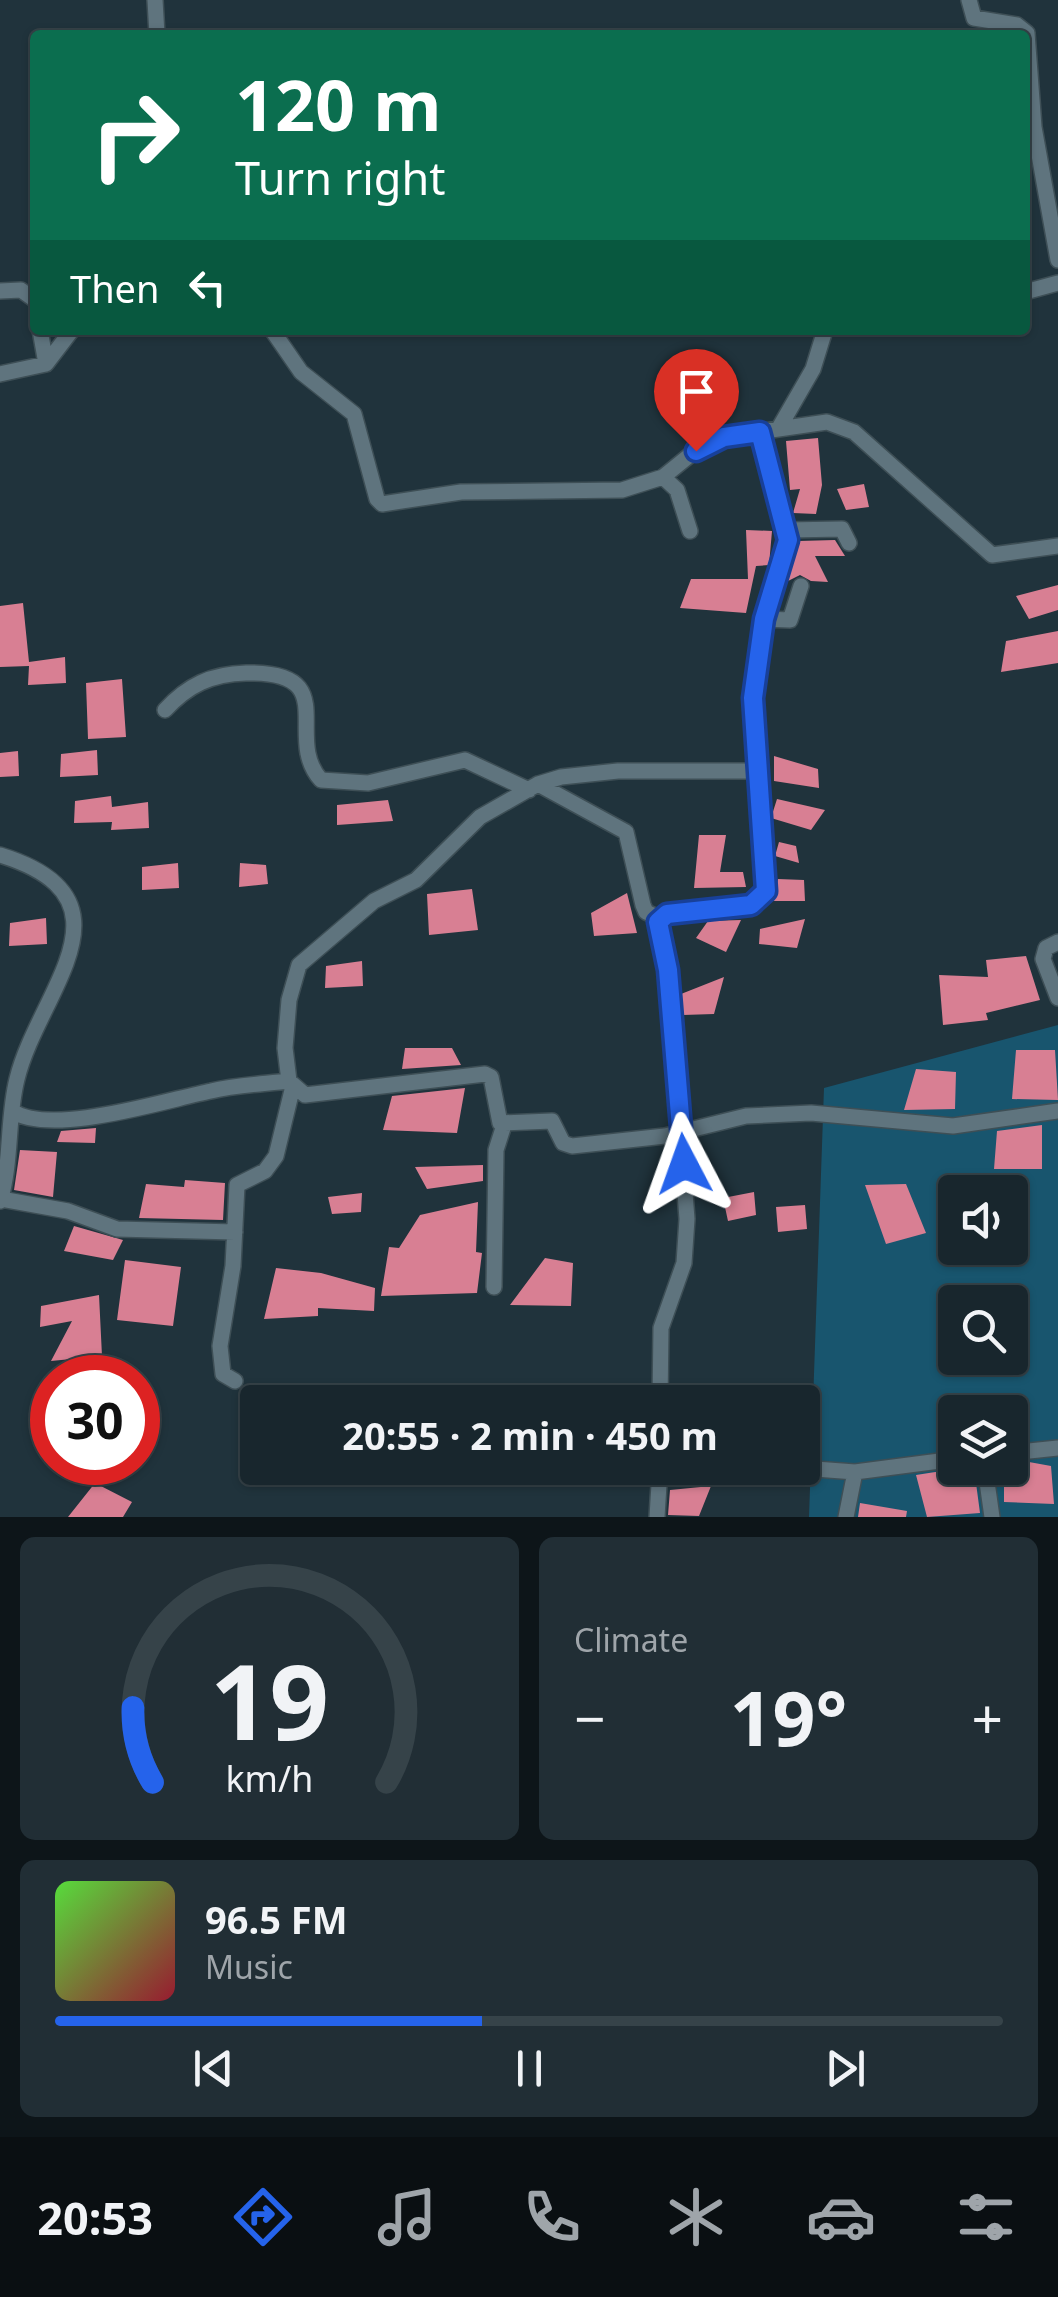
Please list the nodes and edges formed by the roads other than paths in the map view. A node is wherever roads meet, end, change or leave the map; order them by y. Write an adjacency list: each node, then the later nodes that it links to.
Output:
1 (155, 0): 3 (street)
2 (968, 0): 4 (street)
3 (157, 30)
4 (1023, 30)
5 (1030, 73): 6 (street)
6 (1058, 260)
7 (1058, 283): 9 (street)
8 (0, 291): 10 (street)
9 (1030, 291)
10 (30, 296)
11 (41, 335): 15 (street)
12 (68, 335): 15 (street)
13 (275, 335): 21 (street)
14 (823, 335): 18 (street)
15 (46, 364): 16 (street)
16 (0, 374)
17 (827, 422): 18 (street); 20 (street); 25 (street)
18 (779, 428): 19 (street)
19 (760, 432): 21 (street); 22 (street)
20 (803, 434)
21 (663, 477): 23 (street)
22 (788, 530): 24 (street); 27 (street)
23 (690, 531)
24 (850, 542)
25 (1058, 546)
26 (801, 586): 27 (street)
27 (764, 619): 29 (street)
28 (165, 710): 30 (street)
29 (756, 771): 30 (street); 32 (street)
30 (534, 787): 32 (street); 35 (street)
31 (0, 855): 36 (street)
32 (659, 918): 39 (street)
33 (1058, 942): 34 (street)
34 (1058, 998)
35 (291, 1083): 36 (street); 38 (street); 41 (street)
36 (12, 1111): 40 (street)
37 (1058, 1112): 39 (street)
38 (504, 1125): 39 (street); 42 (street)
39 (682, 1132): 44 (street)
40 (0, 1200): 41 (street)
41 (235, 1232): 43 (street)
42 (494, 1286)
43 (235, 1381)
44 (660, 1385)
45 (1058, 1448): 46 (street)
46 (1028, 1451)
47 (938, 1461): 49 (street)
48 (820, 1469): 49 (street)
49 (854, 1472): 53 (street)
50 (659, 1485): 52 (street)
51 (987, 1485): 54 (street)
52 (657, 1517)
53 (846, 1517)
54 (992, 1517)

